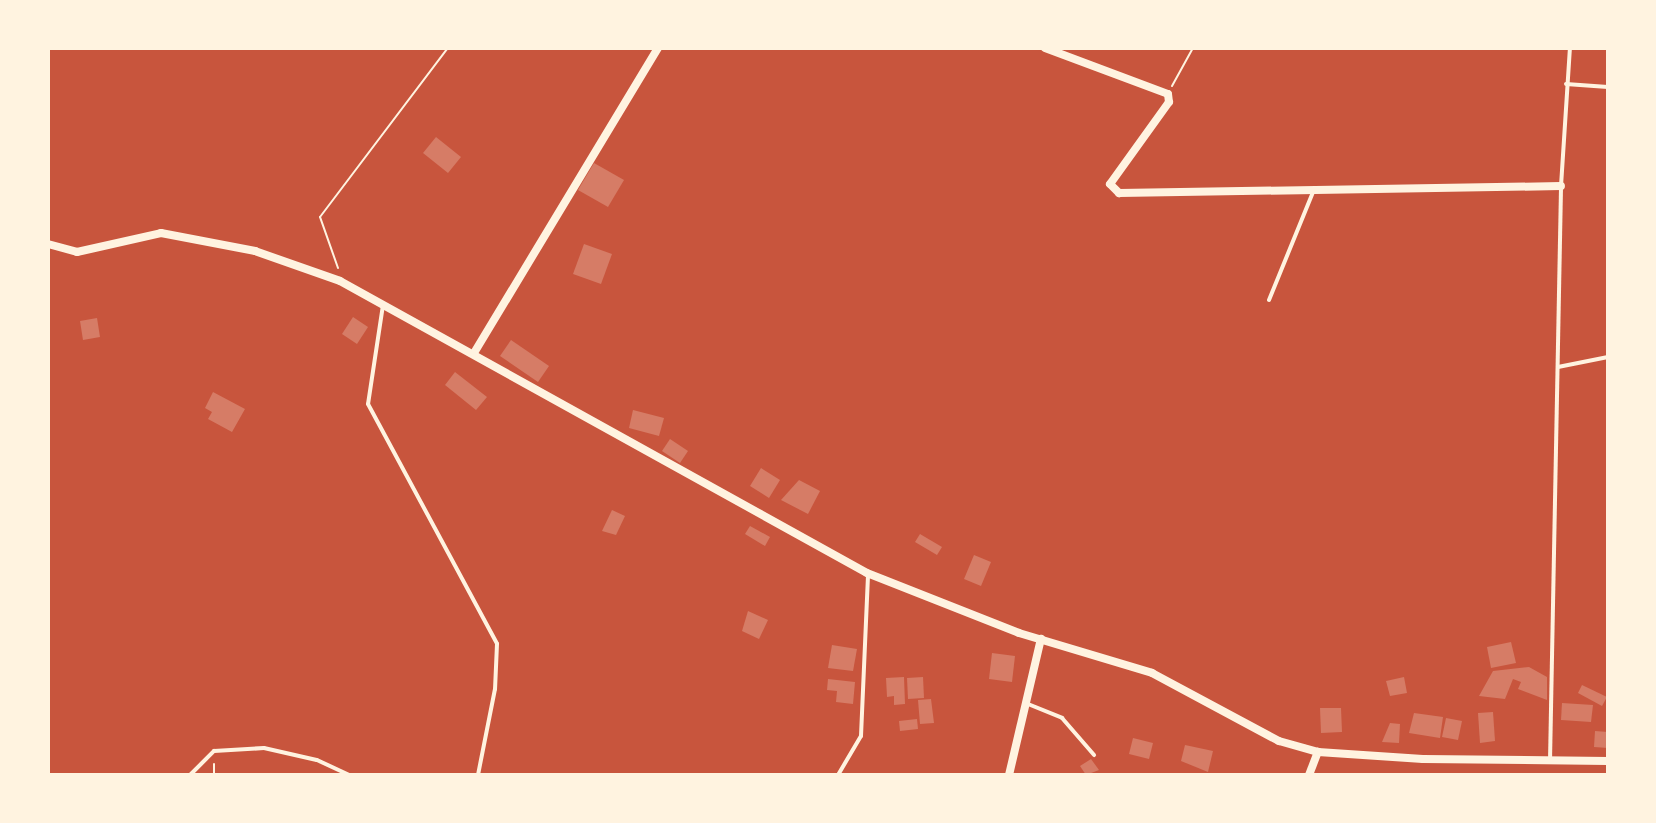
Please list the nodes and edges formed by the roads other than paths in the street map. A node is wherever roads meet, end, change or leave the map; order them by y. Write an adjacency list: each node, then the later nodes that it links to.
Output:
1 (658, 48): 11 (street)
2 (1045, 48): 7 (street)
3 (1570, 48): 4 (lane)
4 (1566, 84): 5 (lane); 6 (lane)
5 (1608, 87)
6 (1561, 186): 7 (street); 13 (lane)
7 (1315, 188): 9 (lane)
8 (48, 244): 10 (street)
9 (1269, 300)
10 (383, 302): 11 (street); 23 (lane)
11 (474, 353): 14 (street)
12 (1608, 357): 13 (lane)
13 (1558, 367): 19 (lane)
14 (867, 573): 15 (street); 24 (lane)
15 (1041, 639): 16 (street); 17 (street)
16 (1026, 703): 18 (lane); 25 (street)
17 (1318, 752): 19 (street); 26 (street)
18 (1094, 755)
19 (1550, 761): 20 (street)
20 (1608, 761)
21 (190, 775): 22 (lane)
22 (349, 775)
23 (478, 775)
24 (838, 775)
25 (1009, 775)
26 (1309, 775)

